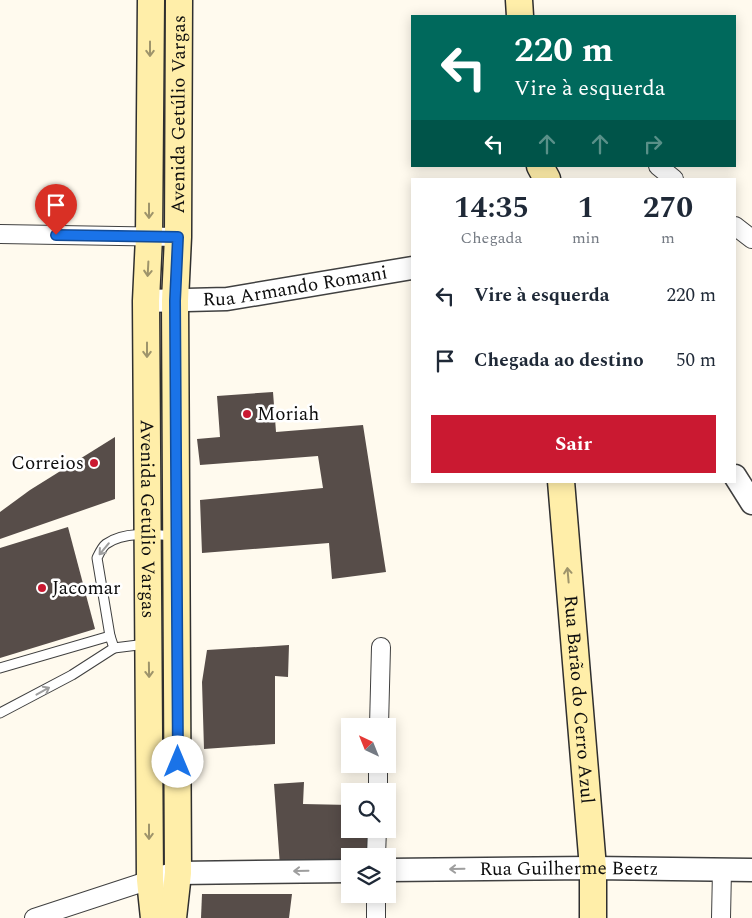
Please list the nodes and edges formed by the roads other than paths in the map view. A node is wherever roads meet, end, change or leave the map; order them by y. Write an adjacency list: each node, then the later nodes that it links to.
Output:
1 (151, 0): 11 (main road, Avenida Getúlio Vargas, one-way to 11)
2 (179, 0): 12 (main road, Avenida Getúlio Vargas)
3 (519, 0): 4 (main road)
4 (520, 15)
5 (541, 167): 7 (main road)
6 (659, 167): 8 (street)
7 (547, 178)
8 (673, 178)
9 (736, 227): 13 (street)
10 (0, 234): 11 (street)
11 (149, 237): 12 (street); 15 (main road, Avenida Getúlio Vargas, one-way to 15)
12 (178, 237): 16 (main road, Avenida Getúlio Vargas)
13 (752, 239)
14 (411, 268): 16 (street, Rua Armando Romani)
15 (146, 301): 16 (street, Rua Armando Romani); 20 (main road, Avenida Getúlio Vargas, one-way to 20)
16 (175, 301): 21 (main road, Avenida Getúlio Vargas)
17 (736, 478): 19 (street)
18 (560, 483): 29 (main road, Rua Barão do Cerro Azul, one-way to 18)
19 (752, 503)
20 (148, 534): 21 (lane); 22 (lane, one-way to 22); 23 (main road, Avenida Getúlio Vargas)
21 (176, 536): 34 (main road, Avenida Getúlio Vargas)
22 (110, 636): 25 (lane); 26 (lane)
23 (148, 644): 25 (lane); 35 (main road, Avenida Getúlio Vargas, one-way to 35)
24 (380, 647): 28 (street)
25 (114, 648): 27 (lane, one-way to 25)
26 (0, 668)
27 (0, 713)
28 (379, 718)
29 (593, 868): 30 (street, Rua Guilherme Beetz, one-way to 30); 31 (street, Rua Guilherme Beetz); 41 (main road, Rua Barão do Cerro Azul)
30 (396, 870)
31 (722, 870): 32 (street, Rua Guilherme Beetz); 42 (street)
32 (752, 870)
33 (341, 871): 34 (street, one-way to 34)
34 (178, 872): 35 (street); 39 (main road, Avenida Getúlio Vargas)
35 (150, 880): 37 (street); 38 (main road, Avenida Getúlio Vargas)
36 (376, 903): 40 (street)
37 (34, 918)
38 (154, 918)
39 (173, 918)
40 (376, 918)
41 (593, 918)
42 (721, 918)

